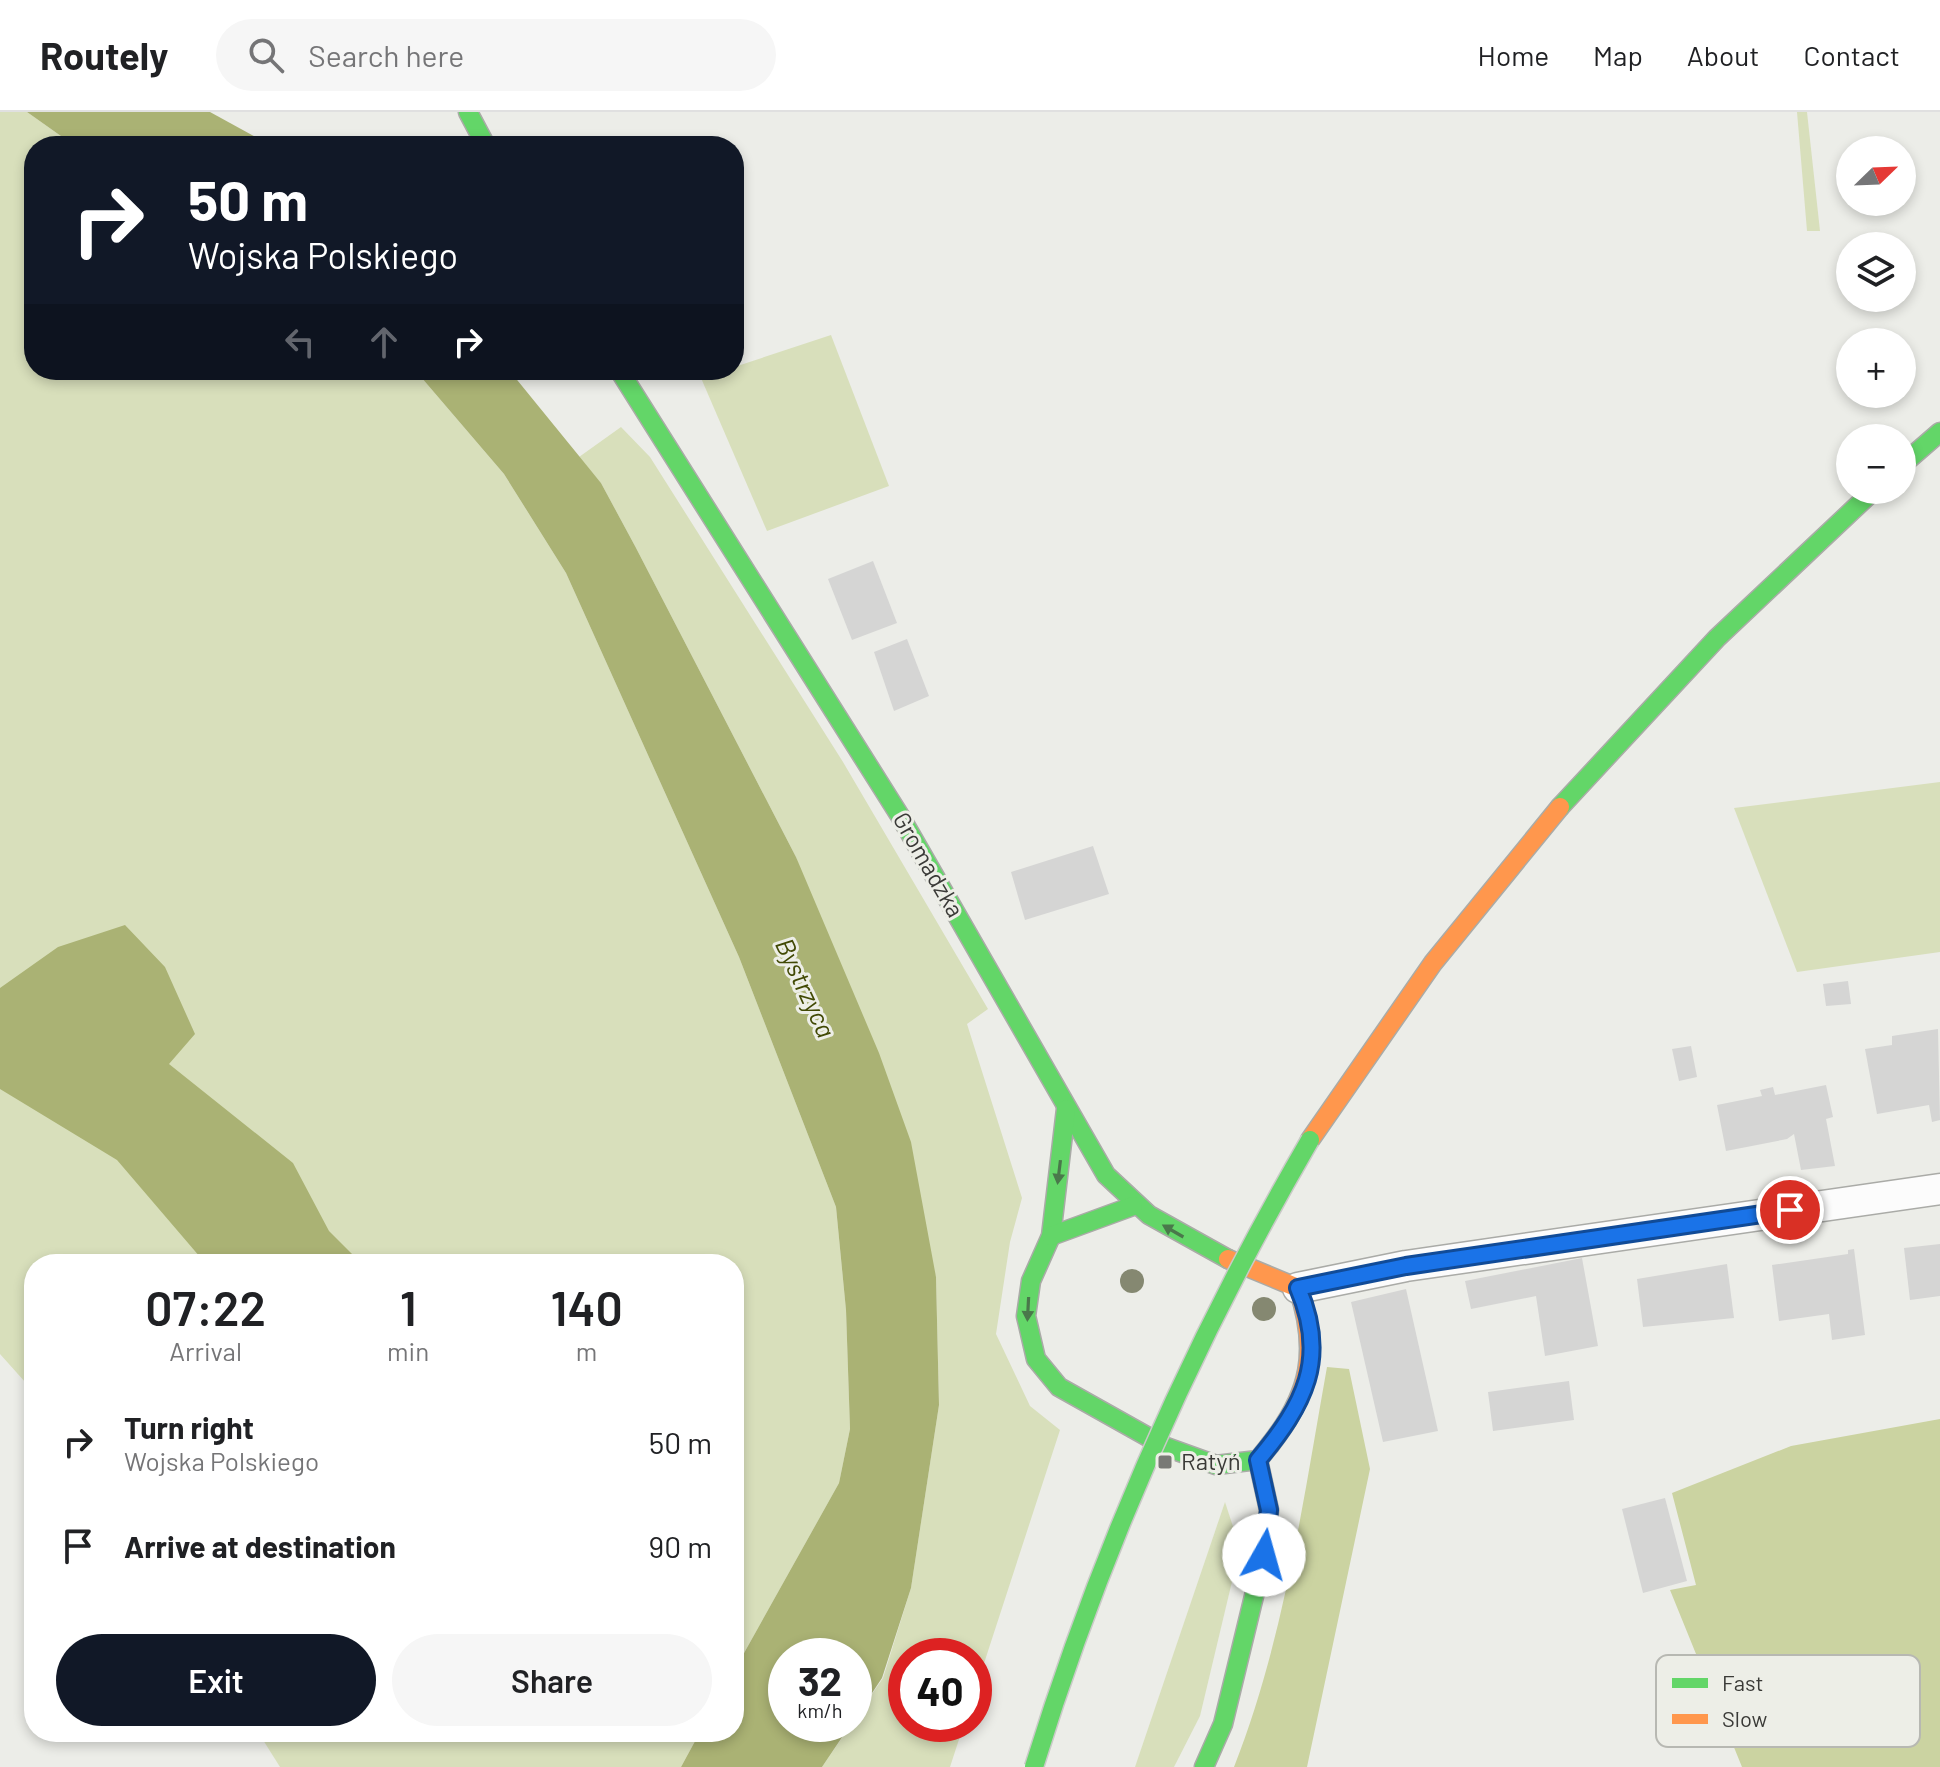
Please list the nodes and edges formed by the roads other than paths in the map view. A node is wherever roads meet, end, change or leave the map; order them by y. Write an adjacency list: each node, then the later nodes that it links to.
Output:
1 (468, 112): 2 (street)
2 (481, 136)
3 (625, 380): 7 (street, Gromadzka)
4 (1940, 432): 5 (street)
5 (1916, 453)
6 (1859, 504): 13 (street, bridge)
7 (1066, 1109): 9 (street, Gromadzka); 10 (street, one-way to 10)
8 (1940, 1189): 11 (street)
9 (1133, 1206): 10 (street); 11 (street, Gromadzka, one-way to 9)
10 (1051, 1236): 12 (street, one-way to 12)
11 (1298, 1288): 12 (street)
12 (1258, 1460): 14 (street)
13 (1034, 1767)
14 (1204, 1767)

